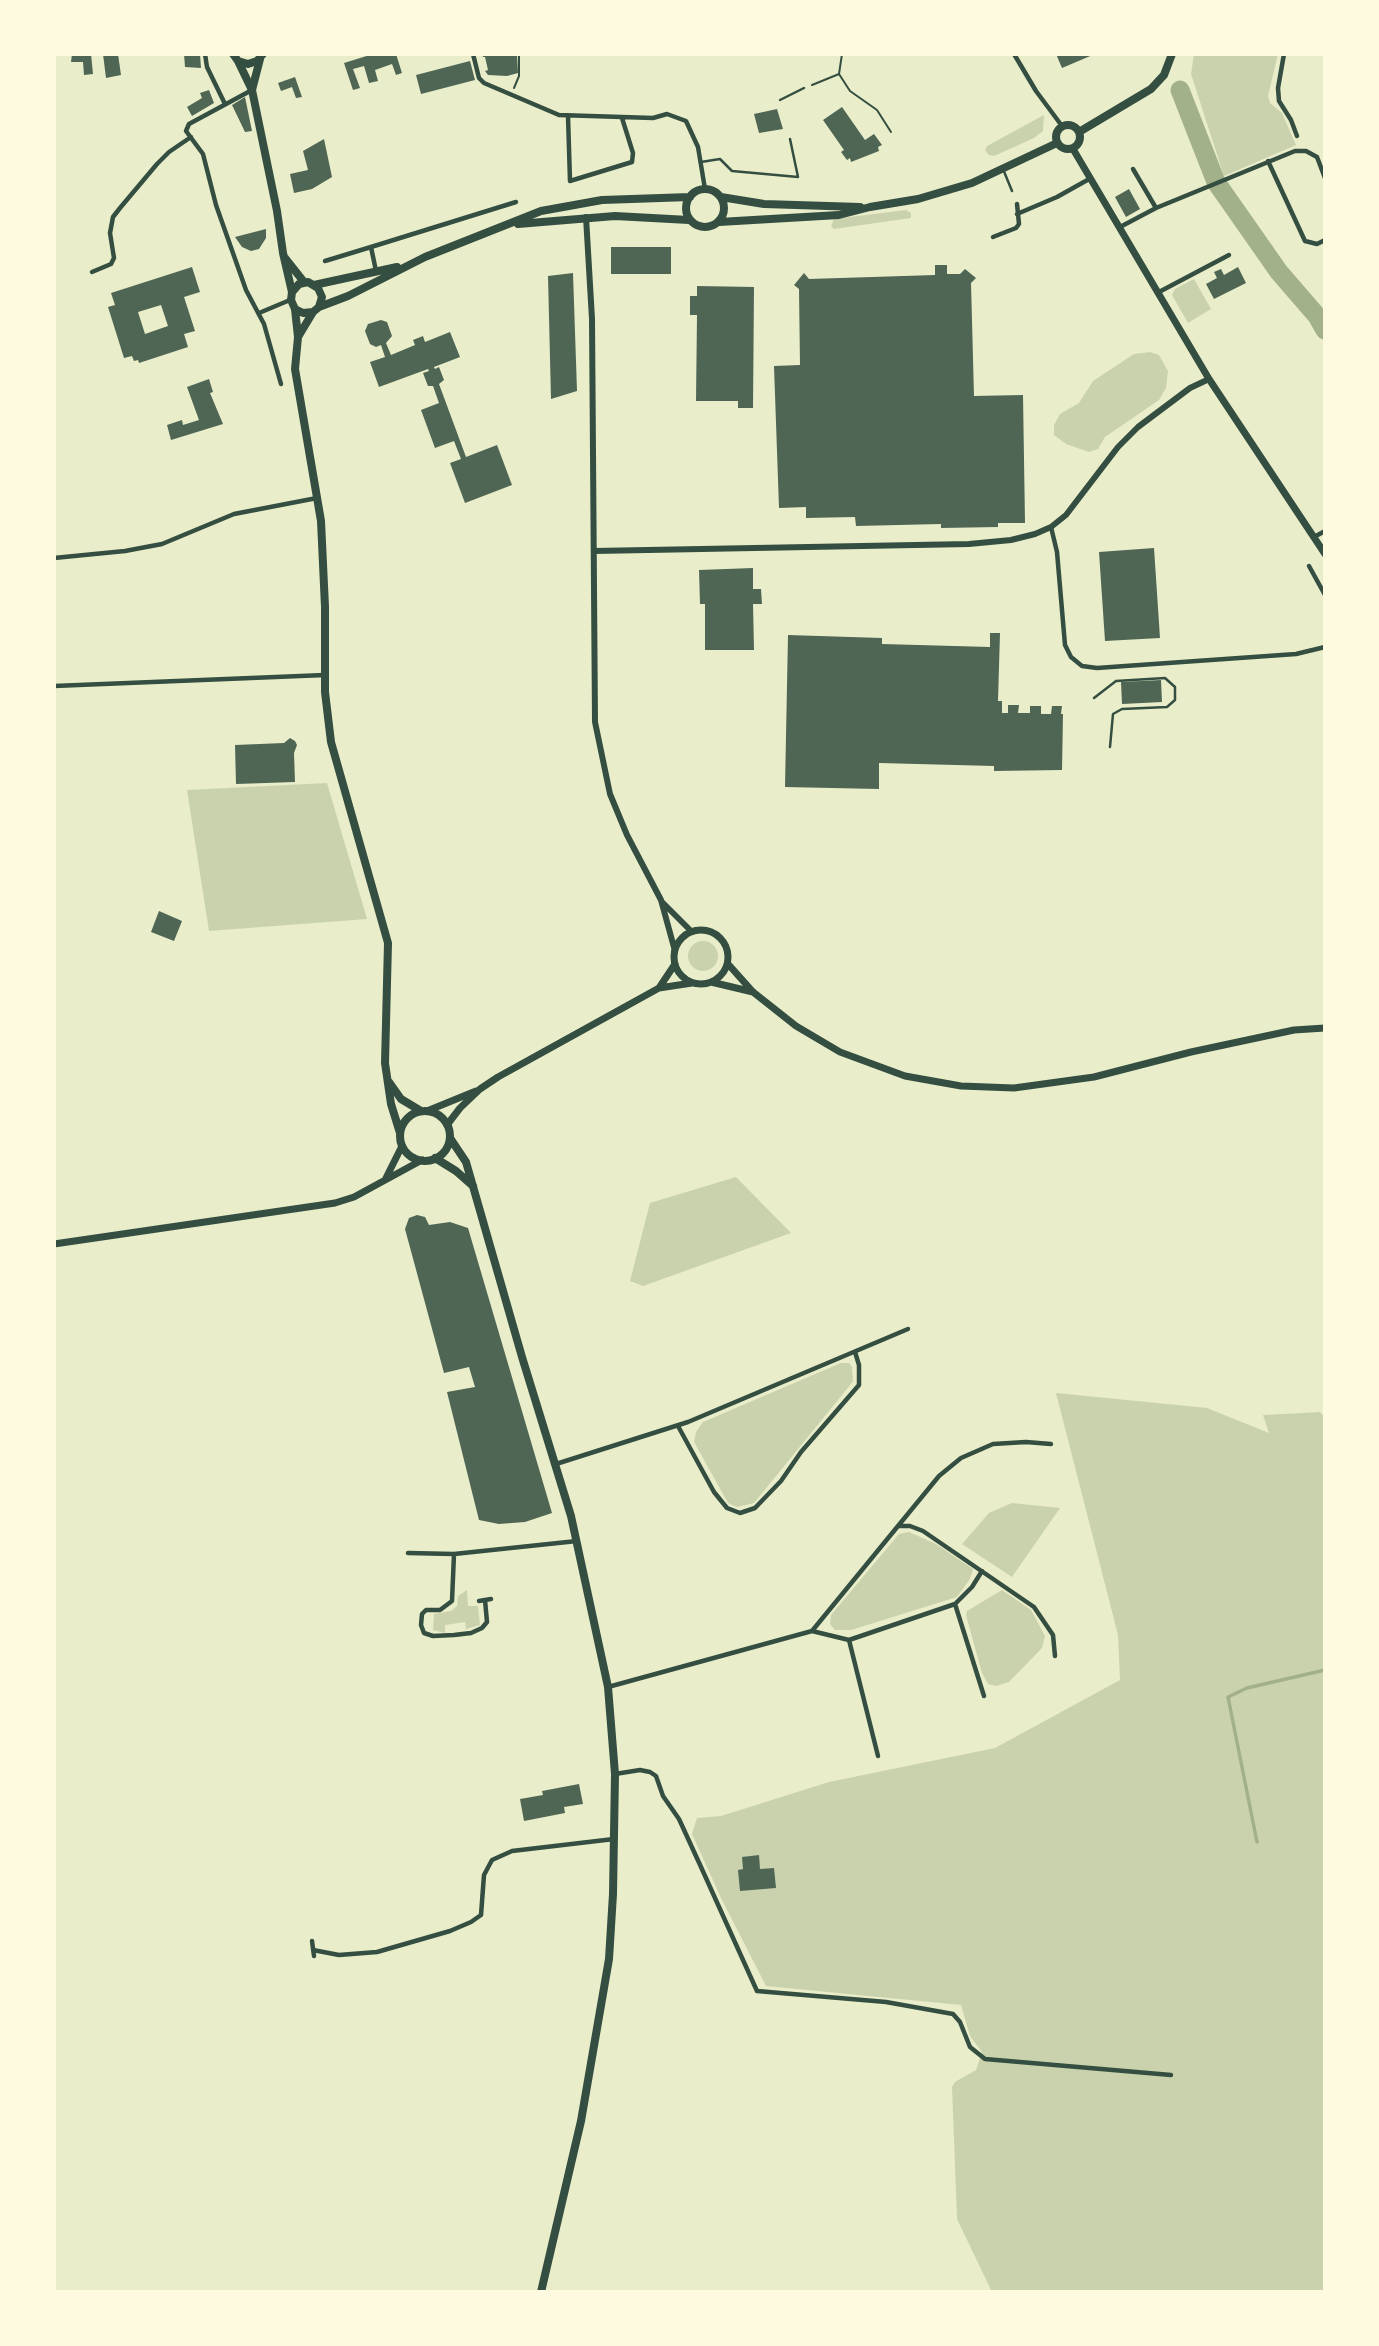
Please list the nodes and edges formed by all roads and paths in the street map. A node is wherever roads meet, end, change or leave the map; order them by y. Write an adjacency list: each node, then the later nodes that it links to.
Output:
1 (205, 54): 15 (street)
2 (519, 54): 13 (path)
3 (842, 54): 10 (path)
4 (1014, 54): 18 (street)
5 (1172, 54): 20 (main road)
6 (1283, 54): 21 (street)
7 (234, 56): 8 (main road); 12 (main road)
8 (262, 56): 12 (main road)
9 (474, 57): 13 (street)
10 (839, 74): 11 (path); 19 (path)
11 (804, 88): 14 (lane)
12 (252, 90): 15 (street); 50 (main road)
13 (511, 95): 16 (street)
14 (780, 100)
15 (225, 104): 22 (street)
16 (568, 116): 17 (street); 17 (street)
17 (622, 118): 27 (street)
18 (1062, 126): 20 (main road); 24 (main road)
19 (891, 132)
20 (1079, 132): 25 (main road)
21 (1297, 136)
22 (191, 137): 53 (street); 60 (street)
23 (790, 139): 27 (lane)
24 (1057, 144): 25 (main road); 28 (main road)
25 (1073, 149): 30 (main road)
26 (1268, 161): 31 (street); 39 (street); 47 (street)
27 (701, 162): 32 (street)
28 (1003, 169): 33 (lane); 38 (main road)
29 (1133, 169): 39 (street)
30 (1091, 178): 40 (street); 45 (main road)
31 (1325, 178)
32 (705, 189): 34 (main road); 35 (main road)
33 (1012, 191)
34 (690, 197): 42 (main road); 44 (main road)
35 (721, 197): 38 (main road); 43 (main road)
36 (516, 202): 48 (street)
37 (1017, 204): 40 (street)
38 (870, 207): 43 (main road)
39 (1156, 208): 45 (street)
40 (1017, 214): 46 (street)
41 (586, 217): 42 (main road); 44 (main road); 68 (street)
42 (690, 220): 43 (main road)
43 (719, 222)
44 (509, 226): 52 (main road)
45 (1120, 227): 57 (main road)
46 (993, 237)
47 (1325, 240)
48 (371, 247): 51 (street); 54 (street)
49 (1229, 255): 57 (street)
50 (283, 256): 55 (main road); 58 (main road)
51 (325, 261)
52 (411, 264): 54 (main road); 59 (main road)
53 (92, 272)
54 (376, 272): 56 (main road)
55 (304, 282): 56 (main road); 58 (main road)
56 (314, 285): 59 (main road)
57 (1159, 292): 62 (main road)
58 (292, 300): 59 (main road); 60 (street); 61 (main road)
59 (316, 309): 61 (main road)
60 (258, 313): 63 (street)
61 (298, 337): 64 (main road)
62 (1209, 379): 65 (street); 67 (main road)
63 (281, 384)
64 (318, 498): 70 (street); 75 (main road)
65 (1051, 527): 68 (street); 74 (street)
66 (1325, 531): 67 (street)
67 (1314, 537): 69 (main road)
68 (594, 551): 79 (street)
69 (1325, 554)
70 (54, 558)
71 (1309, 566): 72 (street)
72 (1322, 583): 73 (street)
73 (1325, 595)
74 (1325, 648)
75 (325, 675): 76 (street); 89 (main road)
76 (54, 686)
77 (1094, 698): 78 (lane)
78 (1110, 747)
79 (661, 900): 80 (street); 81 (street)
80 (692, 932): 81 (main road); 83 (main road)
81 (675, 951): 82 (main road)
82 (675, 964): 84 (main road); 86 (main road)
83 (728, 964): 85 (main road); 87 (main road)
84 (692, 982): 85 (main road); 86 (main road)
85 (711, 982): 87 (main road)
86 (659, 988): 90 (main road)
87 (753, 992): 88 (main road)
88 (1325, 1028)
89 (389, 1082): 91 (main road); 93 (main road)
90 (480, 1089): 91 (main road); 92 (main road)
91 (424, 1111): 92 (main road); 93 (main road)
92 (447, 1125): 94 (main road)
93 (400, 1133): 95 (main road)
94 (450, 1138): 96 (main road); 99 (main road)
95 (402, 1146): 97 (main road); 98 (main road)
96 (435, 1158): 97 (main road); 99 (main road)
97 (422, 1160): 98 (main road)
98 (385, 1178): 100 (main road)
99 (473, 1186): 105 (main road)
100 (54, 1244)
101 (908, 1329): 102 (street)
102 (855, 1352): 103 (street); 103 (street)
103 (678, 1426): 105 (street)
104 (1051, 1444): 106 (street)
105 (555, 1464): 107 (main road)
106 (898, 1526): 110 (street); 113 (street)
107 (577, 1541): 109 (street); 116 (main road)
108 (408, 1553): 109 (street)
109 (454, 1554): 111 (street)
110 (982, 1571): 112 (street); 115 (street)
111 (485, 1600)
112 (955, 1604): 114 (street); 117 (street)
113 (812, 1631): 114 (street); 116 (street)
114 (849, 1640): 118 (street)
115 (1055, 1656)
116 (608, 1687): 119 (main road)
117 (984, 1696)
118 (878, 1756)
119 (615, 1774): 120 (main road); 122 (street)
120 (614, 1839): 121 (street); 123 (main road)
121 (312, 1941)
122 (1171, 2075)
123 (541, 2292)

